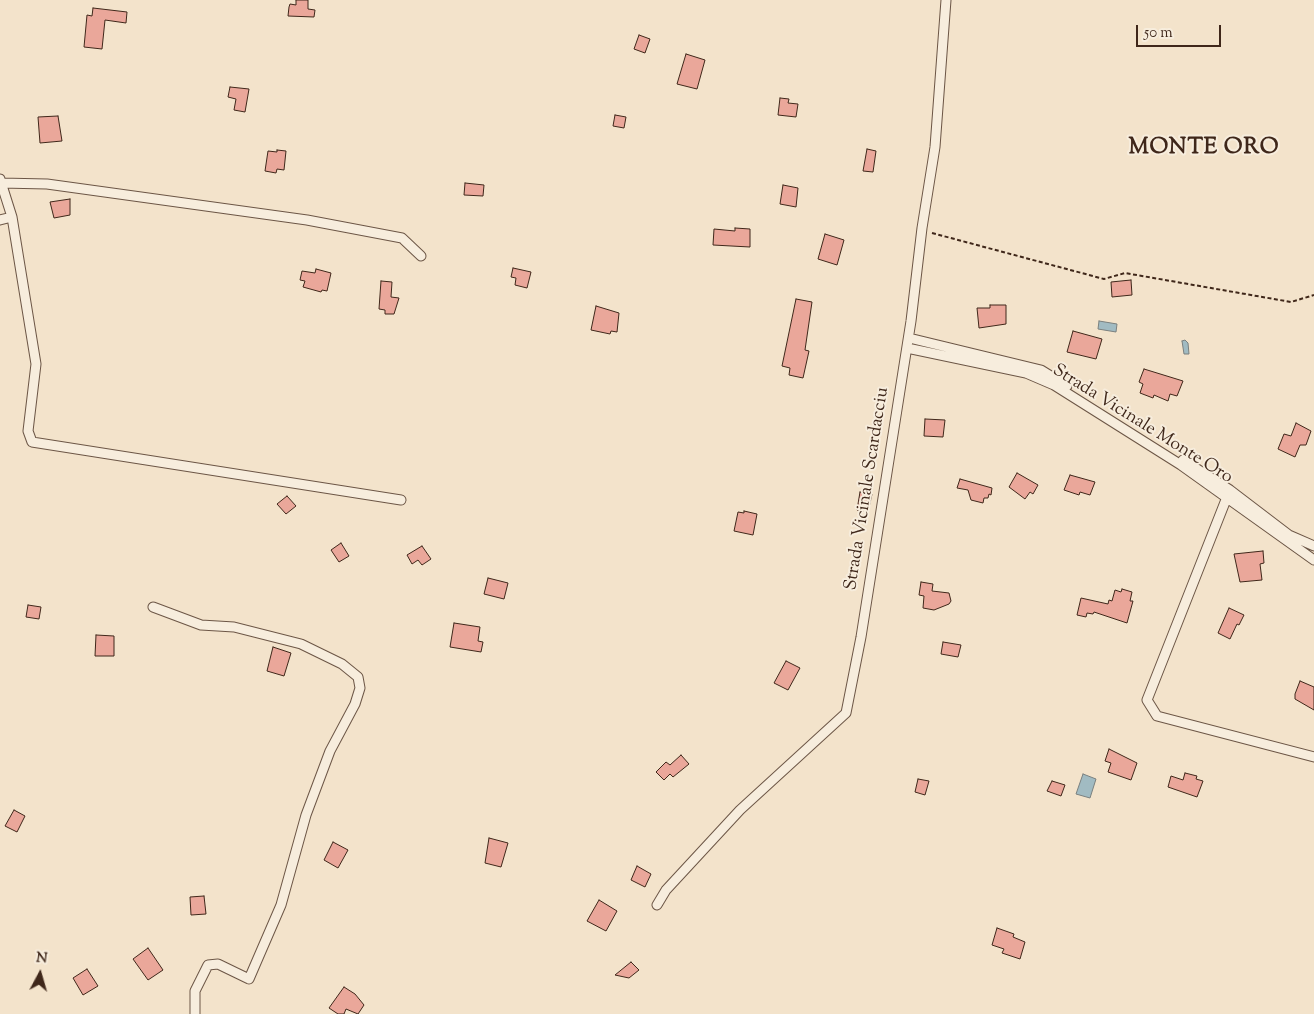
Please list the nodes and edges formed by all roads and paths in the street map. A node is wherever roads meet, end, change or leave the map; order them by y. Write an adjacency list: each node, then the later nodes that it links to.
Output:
1 (946, 0): 5 (street, Strada Vicinale Scardacciu)
2 (1, 181): 3 (street); 6 (street)
3 (12, 217): 4 (street); 11 (street)
4 (0, 220)
5 (922, 228): 7 (path); 8 (street, Strada Vicinale Scardacciu)
6 (421, 256)
7 (1314, 295)
8 (909, 338): 9 (street, Strada Vicinale Scardacciu); 10 (street, Strada Vicinale Monte Oro)
9 (907, 348): 10 (street, Strada Vicinale Monte Oro); 16 (street, Strada Vicinale Scardacciu)
10 (1228, 493): 12 (street, Strada Vicinale Monte Oro); 13 (street, Strada Vicinale Monte Oro); 15 (street)
11 (401, 500)
12 (1314, 546)
13 (1314, 560)
14 (153, 607): 17 (street)
15 (1314, 757)
16 (657, 905)
17 (194, 1014)

